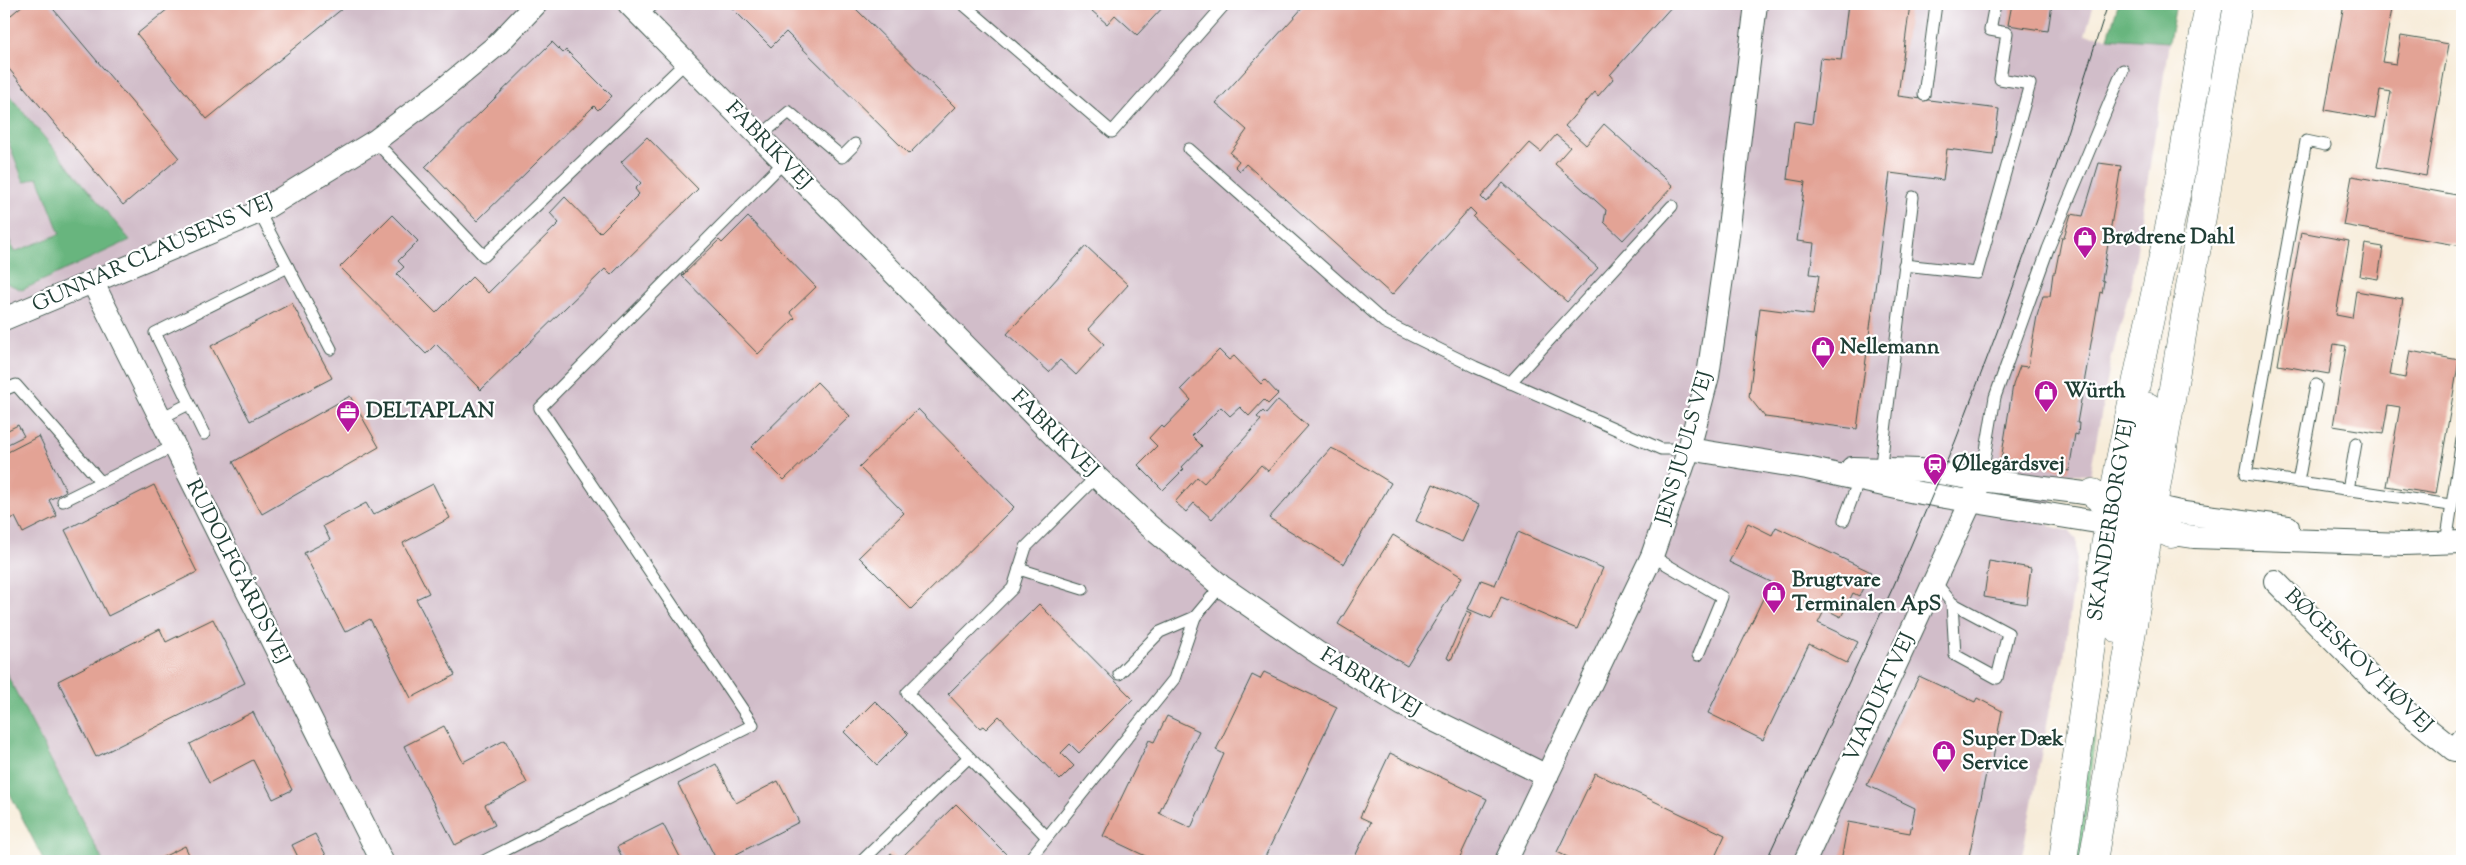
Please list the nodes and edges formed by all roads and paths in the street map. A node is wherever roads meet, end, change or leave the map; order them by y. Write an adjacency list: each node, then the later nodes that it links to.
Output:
1 (536, 4): 14 (street, GUNNAR CLAUSENS VEJ)
2 (963, 4): 3 (lane)
3 (1225, 4)
4 (1756, 4): 37 (street, JENS JUULS VEJ)
5 (1936, 4): 12 (lane)
6 (1995, 4): 23 (lane)
7 (2208, 4): 22 (main road, SKANDERBORGVEJ)
8 (2238, 4): 49 (main road, SKANDERBORGVEJ)
9 (642, 8): 10 (street, FABRIKVEJ)
10 (686, 62): 13 (street, FABRIKVEJ); 14 (lane)
11 (2123, 70): 40 (lane)
12 (1924, 95)
13 (759, 137): 15 (lane); 18 (street, FABRIKVEJ)
14 (375, 141): 21 (street, GUNNAR CLAUSENS VEJ)
15 (855, 144)
16 (2325, 145): 42 (lane)
17 (1189, 150): 28 (lane)
18 (784, 162): 39 (street, FABRIKVEJ); 68 (lane)
19 (1913, 197): 23 (lane)
20 (1672, 206): 28 (lane)
21 (259, 212): 24 (lane); 25 (street, GUNNAR CLAUSENS VEJ)
22 (2166, 239): 46 (main road, SKANDERBORGVEJ); 49 (main road)
23 (1904, 265): 38 (lane)
24 (288, 267): 27 (lane); 31 (lane)
25 (93, 283): 26 (street, GUNNAR CLAUSENS VEJ); 32 (street, RUDOLFGÅRDSVEJ)
26 (9, 312)
27 (331, 349)
28 (1510, 383): 37 (lane)
29 (2316, 385): 42 (lane)
30 (4, 390): 41 (lane)
31 (189, 404): 32 (lane); 33 (lane)
32 (161, 418): 36 (street, RUDOLFGÅRDSVEJ)
33 (204, 434)
34 (2462, 440): 47 (lane)
35 (2356, 444): 43 (lane)
36 (174, 446): 41 (lane); 67 (street, RUDOLFGÅRDSVEJ)
37 (1689, 449): 38 (street); 52 (street, JENS JUULS VEJ)
38 (1871, 475): 40 (street); 45 (street); 48 (lane)
39 (1096, 476): 53 (lane); 56 (street, FABRIKVEJ)
40 (1980, 480): 45 (street, VIADUKTVEJ); 46 (street)
41 (101, 482): 44 (lane)
42 (2298, 482): 43 (lane)
43 (2348, 490): 47 (lane)
44 (63, 501)
45 (1971, 502): 46 (street); 54 (street, VIADUKTVEJ)
46 (2107, 505): 63 (main road); 73 (main road, SKANDERBORGVEJ)
47 (2450, 505): 51 (lane)
48 (1844, 520)
49 (2156, 524): 50 (street); 50 (street); 63 (main road, SKANDERBORGVEJ)
50 (2340, 540): 51 (street)
51 (2454, 543)
52 (1652, 556): 60 (lane); 65 (street, JENS JUULS VEJ)
53 (1019, 569): 57 (lane); 64 (lane)
54 (1934, 581): 58 (lane); 72 (street, VIADUKTVEJ)
55 (2275, 581): 62 (street, BØGESKOV HØVEJ)
56 (1221, 586): 59 (lane); 65 (street, FABRIKVEJ)
57 (1083, 589)
58 (1952, 603): 58 (lane)
59 (1195, 617): 61 (lane); 66 (lane)
60 (1698, 654)
61 (1120, 674)
62 (2462, 740)
63 (2113, 745): 74 (main road, SKANDERBORGVEJ)
64 (969, 758): 66 (lane); 69 (lane)
65 (1546, 776): 71 (street, JENS JUULS VEJ)
66 (1047, 837): 70 (lane)
67 (382, 861)
68 (484, 861)
69 (862, 861)
70 (1028, 861)
71 (1506, 861)
72 (1806, 861)
73 (2063, 861)
74 (2093, 861)

